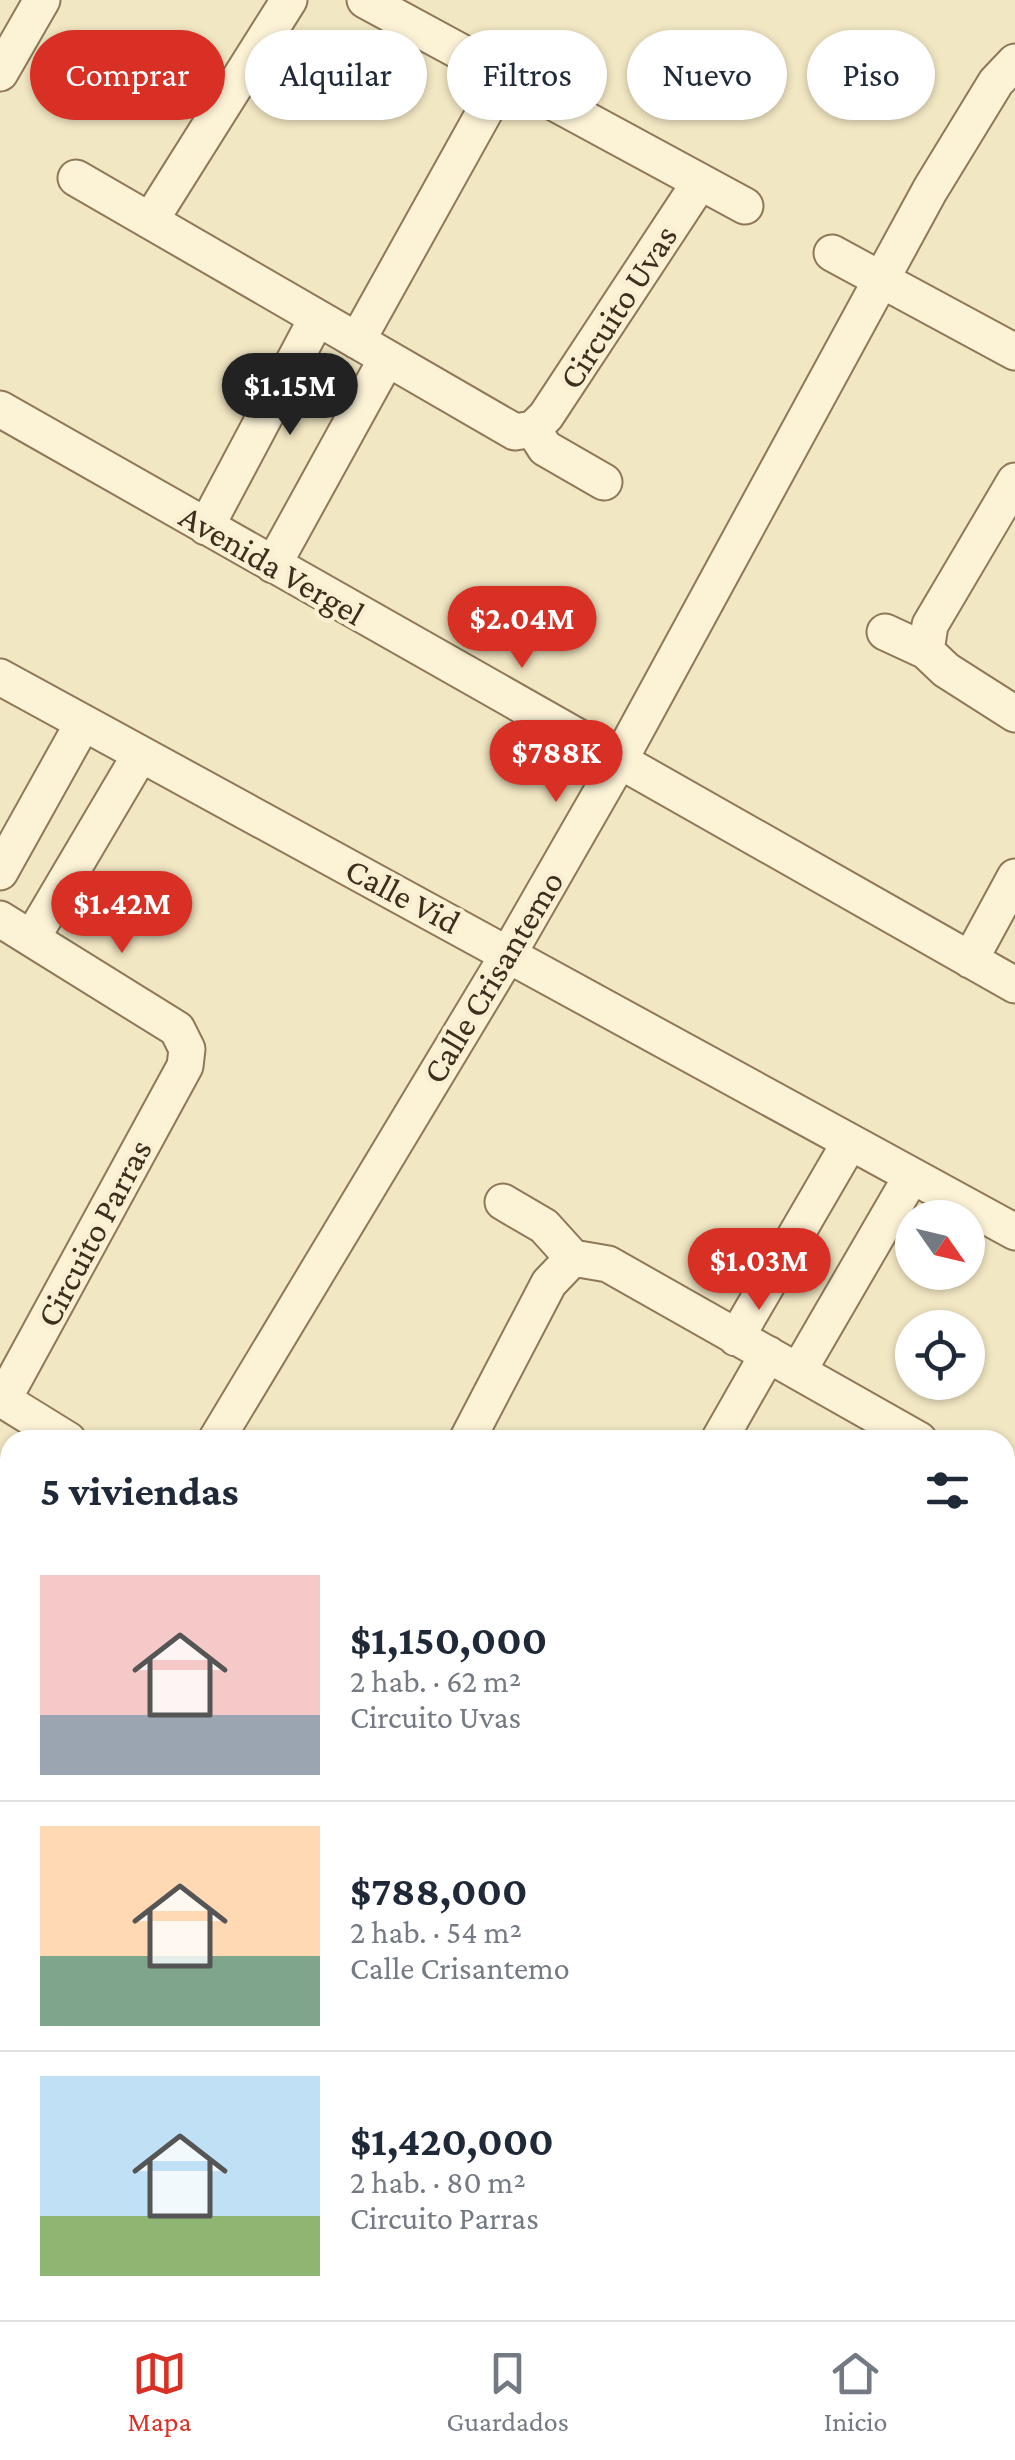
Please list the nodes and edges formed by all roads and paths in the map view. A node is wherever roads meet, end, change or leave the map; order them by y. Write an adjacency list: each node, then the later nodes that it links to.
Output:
1 (42, 0): 6 (street)
2 (289, 0): 12 (street)
3 (365, 0): 4 (street)
4 (447, 45)
5 (1015, 62): 14 (street, Calle Crisantemo)
6 (0, 73)
7 (483, 120): 16 (street)
8 (585, 120): 10 (street)
9 (76, 178): 12 (street)
10 (700, 182): 11 (street); 19 (street, Circuito Uvas)
11 (745, 206)
12 (150, 221): 15 (street)
13 (832, 253): 14 (street)
14 (882, 279): 17 (street); 30 (street, Calle Crisantemo)
15 (317, 318): 16 (street); 22 (street)
16 (372, 350): 19 (street); 23 (street)
17 (1015, 352)
18 (0, 409): 22 (street, Avenida Vergel)
19 (532, 429): 21 (street)
20 (1015, 481): 25 (street)
21 (604, 482)
22 (206, 527): 23 (street, Avenida Vergel)
23 (273, 565): 30 (street, Avenida Vergel)
24 (885, 632): 25 (street)
25 (926, 651): 27 (street)
26 (0, 677): 28 (street, Calle Vid)
27 (1015, 714)
28 (84, 724): 29 (street, Calle Vid); 31 (street)
29 (140, 755): 33 (street, Circuito Parras); 34 (street, Calle Vid)
30 (618, 763): 34 (street, Calle Crisantemo); 35 (street, Avenida Vergel)
31 (0, 872)
32 (1015, 877): 35 (street)
33 (9, 928): 44 (street, Circuito Parras)
34 (509, 953): 37 (street, Calle Vid); 46 (street, Calle Crisantemo)
35 (970, 960): 36 (street, Avenida Vergel)
36 (1015, 985)
37 (850, 1142): 38 (street, Calle Vid); 42 (street)
38 (911, 1177): 40 (street, Calle Vid); 43 (street)
39 (503, 1202): 41 (street)
40 (1015, 1232)
41 (572, 1258): 42 (street); 47 (street)
42 (736, 1338): 43 (street)
43 (784, 1362): 48 (street); 49 (street)
44 (2, 1399): 45 (street, Circuito Parras)
45 (52, 1430)
46 (222, 1430)
47 (472, 1430)
48 (727, 1430)
49 (903, 1430)

